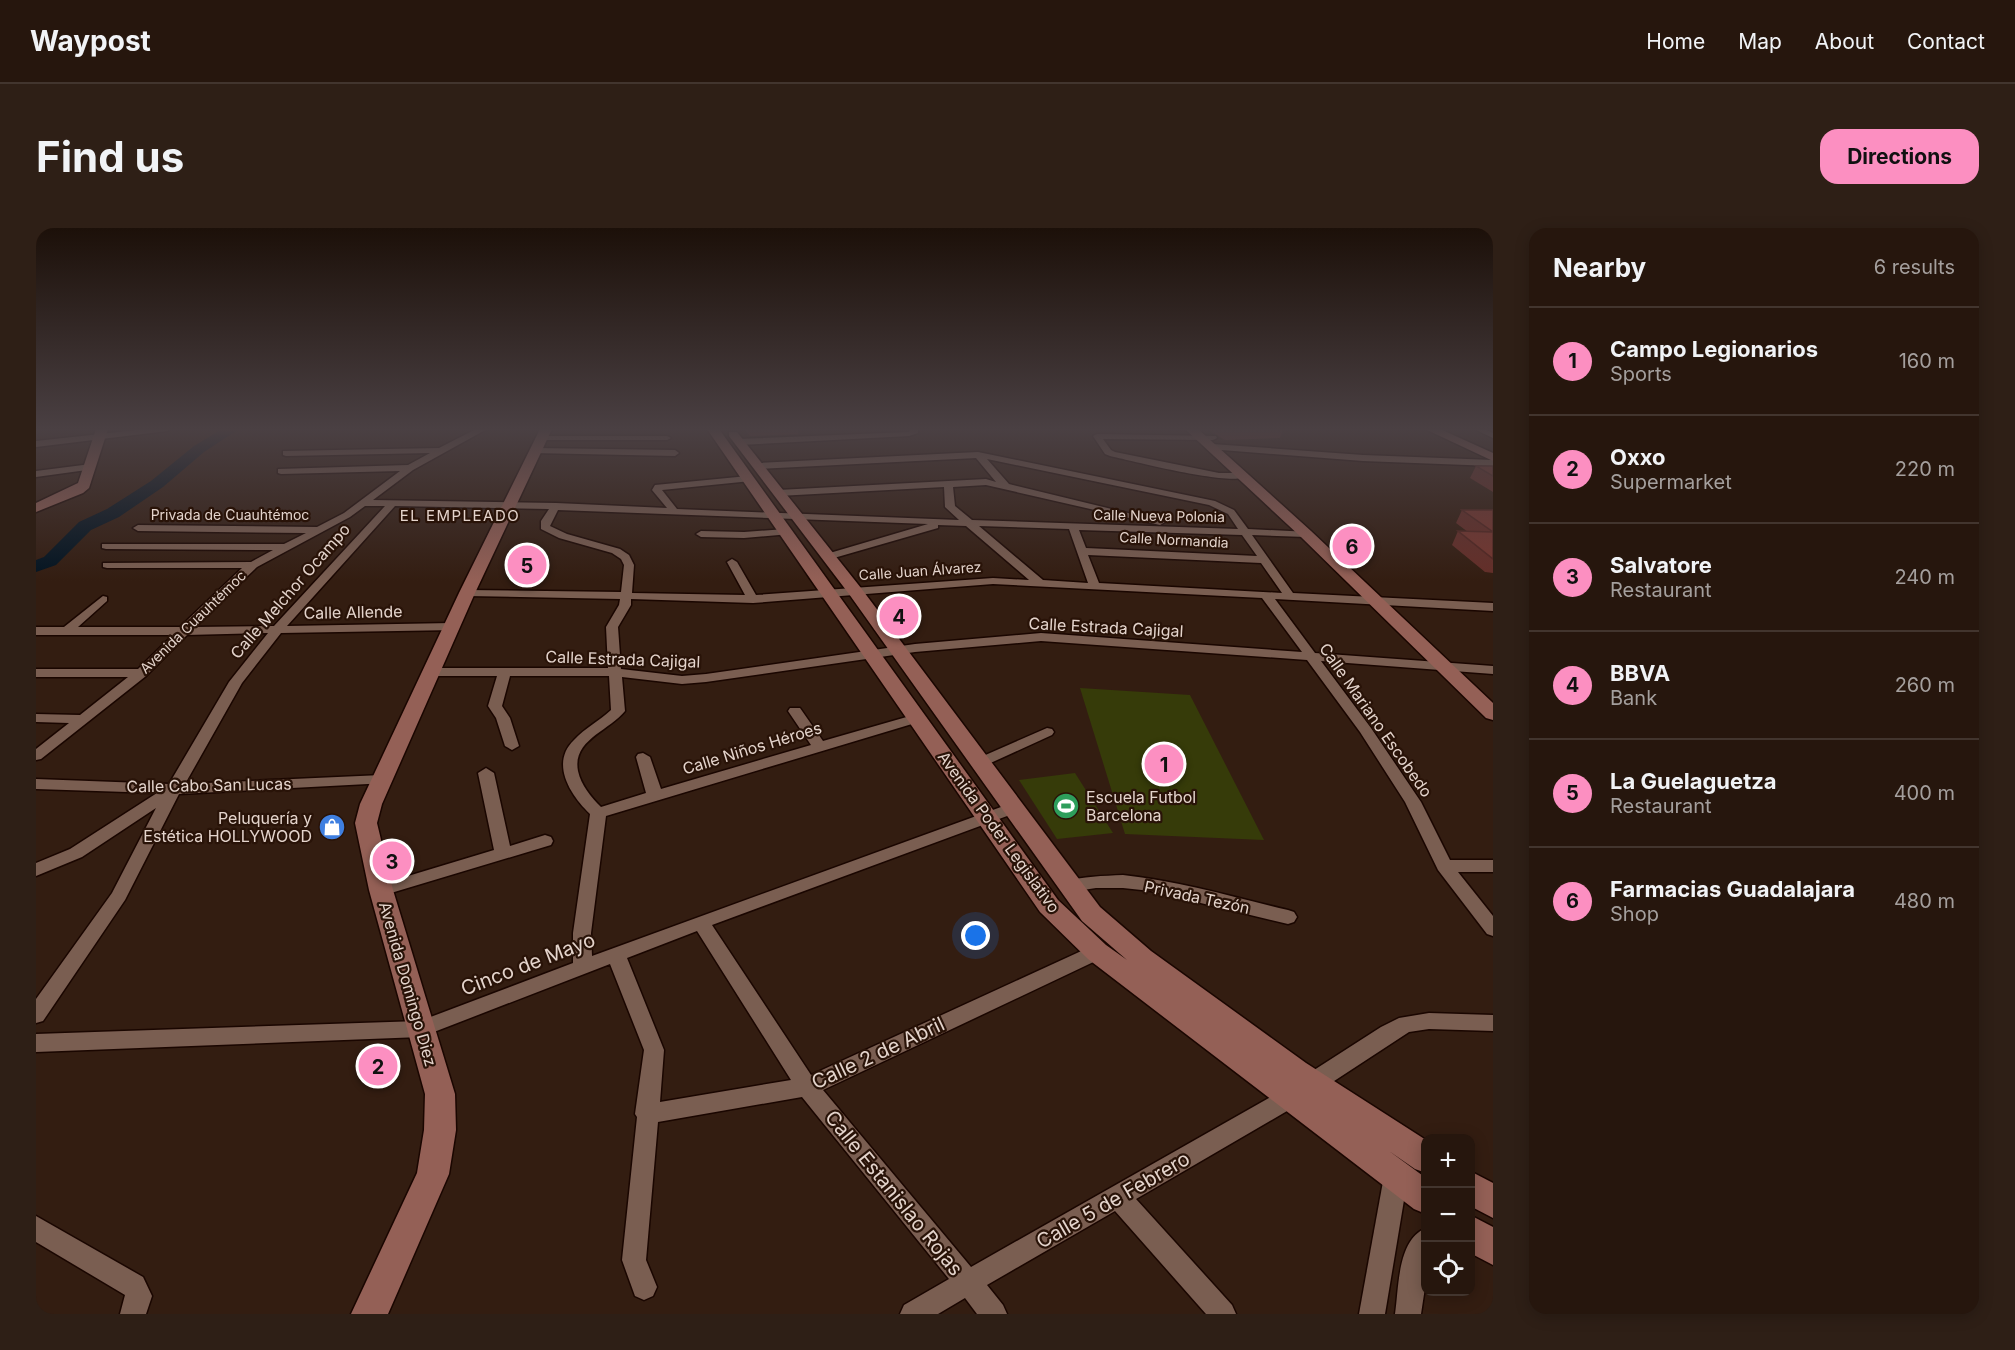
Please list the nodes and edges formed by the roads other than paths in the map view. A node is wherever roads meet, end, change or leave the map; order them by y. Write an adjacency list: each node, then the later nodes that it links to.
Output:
1 (748, 479): 19 (main road, Avenida Poder Legislativo)
2 (85, 480): 17 (main road)
3 (394, 480): 13 (street, Avenida Cuauhtémoc)
4 (522, 480): 15 (main road, Avenida Domingo Diez)
5 (740, 480): 18 (street)
6 (765, 480): 19 (main road, Avenida Poder Legislativo)
7 (1000, 480): 12 (street)
8 (1098, 480): 26 (street)
9 (1247, 480): 28 (main road)
10 (1254, 480): 49 (main road)
11 (948, 483): 12 (street); 19 (street); 21 (street)
12 (1006, 487): 25 (street)
13 (363, 503): 14 (street, Calle Nueva Polonia); 24 (street, Avenida Cuauhtémoc)
14 (393, 503): 15 (street, Calle Nueva Polonia); 53 (street, Calle Melchor Ocampo)
15 (509, 505): 16 (street, Calle Nueva Polonia); 40 (main road, Avenida Domingo Diez)
16 (556, 506): 18 (street, Calle Nueva Polonia); 45 (street)
17 (36, 508)
18 (674, 511): 19 (street, Calle Nueva Polonia)
19 (783, 513): 20 (street, Calle Nueva Polonia); 27 (street); 32 (main road, Avenida Poder Legislativo); 41 (main road, Avenida Poder Legislativo)
20 (946, 522): 21 (street, Calle Nueva Polonia); 32 (street)
21 (968, 523): 22 (street, Calle Nueva Polonia); 37 (street)
22 (1073, 527): 25 (street, Calle Nueva Polonia); 31 (street)
23 (138, 528): 24 (street, Privada de Cuauhtémoc)
24 (321, 530): 30 (street, Avenida Cuauhtémoc)
25 (1185, 530): 26 (street, Calle Nueva Polonia)
26 (1245, 531): 28 (street, Calle Nueva Polonia); 33 (street)
27 (701, 534)
28 (1306, 534): 48 (main road)
29 (106, 546): 30 (street)
30 (285, 547): 36 (street, Avenida Cuauhtémoc)
31 (1081, 551): 33 (street, Calle Normandia); 38 (street)
32 (827, 557): 39 (main road, Avenida Poder Legislativo)
33 (1265, 560): 44 (street)
34 (732, 562): 47 (street)
35 (107, 564): 36 (street)
36 (253, 565): 56 (street, Avenida Cuauhtémoc)
37 (1039, 582): 38 (street, Calle Juan Álvarez); 39 (street, Calle Juan Álvarez)
38 (1094, 585): 42 (street, Calle Juan Álvarez)
39 (855, 591): 41 (street, Calle Juan Álvarez); 57 (main road, Avenida Poder Legislativo)
40 (467, 593): 43 (street, Calle Juan Álvarez); 52 (main road, Avenida Domingo Diez)
41 (830, 593): 47 (street, Calle Juan Álvarez); 58 (main road, Avenida Poder Legislativo)
42 (1265, 594): 44 (street, Calle Juan Álvarez); 59 (street, Calle Mariano Escobedo)
43 (593, 595): 45 (street, Calle Juan Álvarez); 51 (street)
44 (1289, 595): 48 (street, Calle Juan Álvarez)
45 (627, 596): 47 (street, Calle Juan Álvarez); 65 (street)
46 (103, 599): 55 (street)
47 (753, 600)
48 (1374, 600): 49 (street, Calle Juan Álvarez); 60 (main road)
49 (1392, 601): 50 (street, Calle Juan Álvarez); 61 (main road)
50 (1493, 607)
51 (586, 610)
52 (452, 627): 53 (street, Calle Allende); 63 (main road, Avenida Domingo Diez)
53 (277, 630): 56 (street, Calle Allende); 83 (street, Calle Melchor Ocampo)
54 (36, 631): 55 (street, Calle Allende)
55 (67, 631): 56 (street, Calle Allende)
56 (182, 632): 67 (street, Avenida Cuauhtémoc)
57 (900, 652): 58 (street, Calle Estrada Cajigal); 59 (street, Calle Estrada Cajigal); 79 (main road, Avenida Poder Legislativo)
58 (873, 655): 65 (street, Calle Estrada Cajigal); 72 (main road, Avenida Poder Legislativo)
59 (1311, 658): 60 (street, Calle Estrada Cajigal); 90 (street, Calle Mariano Escobedo)
60 (1444, 667): 61 (street, Calle Estrada Cajigal); 70 (main road)
61 (1462, 668): 62 (street, Calle Estrada Cajigal); 68 (main road)
62 (1493, 670)
63 (431, 672): 64 (street, Calle Estrada Cajigal); 81 (main road, Avenida Domingo Diez)
64 (505, 672): 65 (street, Calle Estrada Cajigal); 75 (street)
65 (616, 672): 86 (street)
66 (36, 673): 67 (street)
67 (141, 674): 73 (street, Avenida Cuauhtémoc)
68 (1493, 697)
69 (795, 711): 76 (street)
70 (1493, 714)
71 (36, 718): 73 (street)
72 (917, 718): 76 (street, Calle Niños Héroes); 87 (main road, Avenida Poder Legislativo)
73 (84, 719): 77 (street, Avenida Cuauhtémoc)
74 (1047, 732): 79 (street)
75 (512, 746)
76 (819, 747): 84 (street, Calle Niños Héroes)
77 (36, 756)
78 (642, 757): 84 (street)
79 (979, 763): 85 (main road, Avenida Poder Legislativo)
80 (486, 773): 89 (street)
81 (382, 780): 83 (street, Calle Cabo San Lucas); 94 (main road, Avenida Domingo Diez)
82 (36, 784): 83 (street, Calle Cabo San Lucas)
83 (174, 789): 92 (street); 101 (street, Calle Melchor Ocampo)
84 (655, 796): 86 (street, Calle Niños Héroes)
85 (1012, 808): 87 (street, Cinco de Mayo); 93 (main road, Avenida Poder Legislativo)
86 (598, 813): 100 (street)
87 (987, 819): 96 (street, Cinco de Mayo); 98 (main road, Avenida Poder Legislativo)
88 (545, 841): 89 (street)
89 (503, 853): 94 (street)
90 (1444, 866): 91 (street); 97 (street, Calle Mariano Escobedo)
91 (1493, 866)
92 (36, 870)
93 (1070, 886): 95 (street, Privada Tezón); 106 (main road, Avenida Poder Legislativo)
94 (381, 890): 103 (main road, Avenida Domingo Diez)
95 (1288, 917)
96 (701, 922): 99 (street, Cinco de Mayo); 105 (street, Calle Estanislao Rojas)
97 (1493, 929)
98 (1097, 951): 105 (street, Calle 2 de Abril); 106 (main road, Avenida Poder Legislativo)
99 (616, 955): 100 (street, Cinco de Mayo); 107 (street)
100 (584, 968): 103 (street, Cinco de Mayo)
101 (36, 1016)
102 (1493, 1023): 106 (street, Calle 5 de Febrero)
103 (421, 1029): 104 (street, Cinco de Mayo); 121 (main road, Avenida Domingo Diez)
104 (36, 1043)
105 (807, 1087): 107 (street, Calle 2 de Abril); 118 (street, Calle Estanislao Rojas)
106 (1301, 1090): 108 (main road, Avenida Poder Legislativo); 109 (main road, Avenida Poder Legislativo); 112 (street, Calle 5 de Febrero)
107 (646, 1114): 119 (street)
108 (1421, 1156)
109 (1396, 1176): 111 (main road, Avenida Poder Legislativo); 125 (street)
110 (1472, 1188): 113 (main road)
111 (1421, 1195)
112 (1119, 1197): 118 (street, Calle 5 de Febrero); 124 (street)
113 (1493, 1202)
114 (36, 1228): 120 (street)
115 (1475, 1235): 117 (main road)
116 (1424, 1242): 126 (street)
117 (1493, 1248)
118 (969, 1284): 122 (street, Calle 5 de Febrero); 123 (street, Calle Estanislao Rojas)
119 (644, 1287)
120 (133, 1314)
121 (369, 1314)
122 (913, 1314)
123 (994, 1314)
124 (1223, 1314)
125 (1372, 1314)
126 (1408, 1314)

